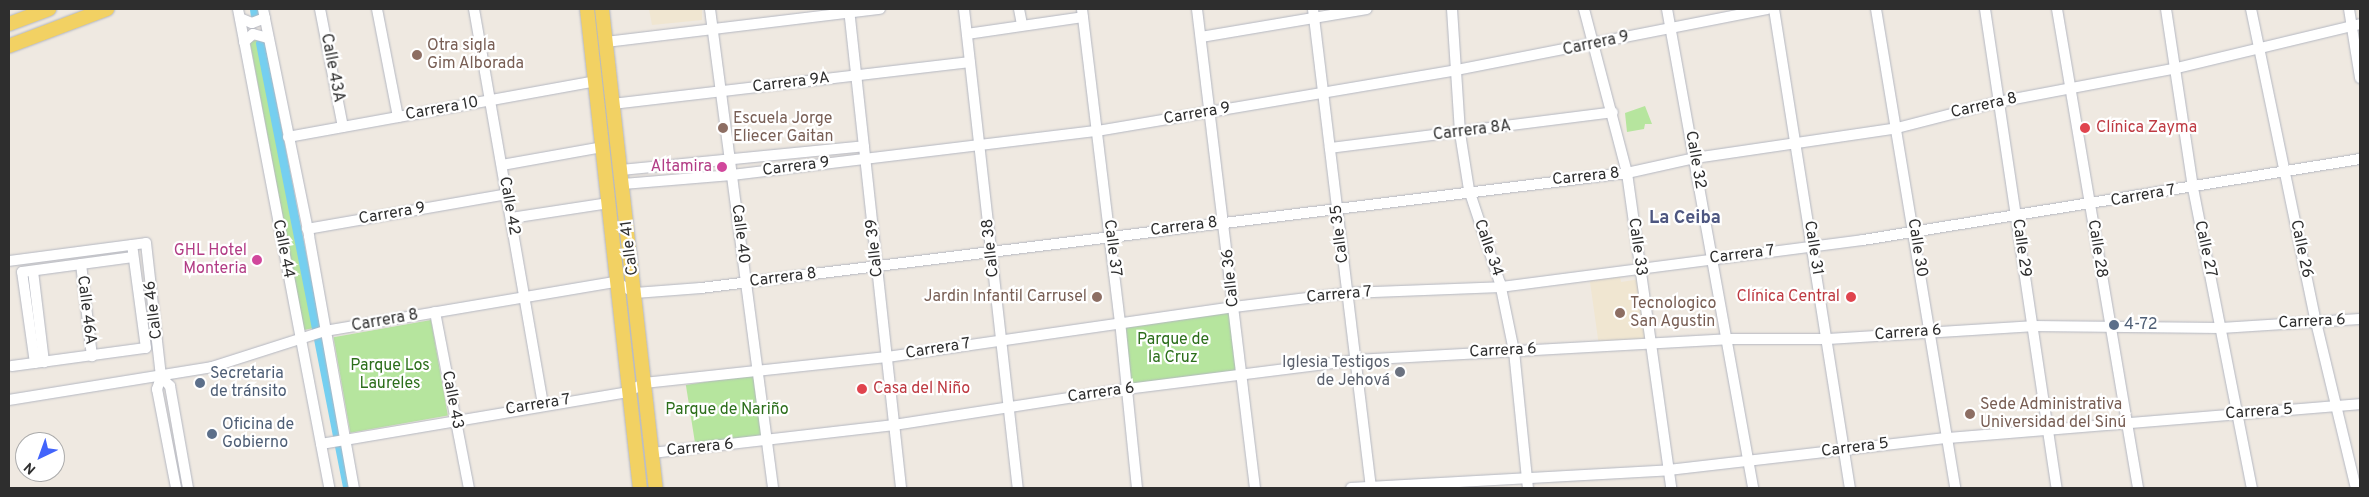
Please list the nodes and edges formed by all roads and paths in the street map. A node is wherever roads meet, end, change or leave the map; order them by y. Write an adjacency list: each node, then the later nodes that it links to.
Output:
1 (49, 9): 30 (main road)
2 (107, 9): 41 (main road)
3 (320, 9): 58 (street, Calle 43A)
4 (377, 9): 57 (street)
5 (474, 9): 52 (street, Calle 42)
6 (587, 9): 48 (main road, Calle 41)
7 (602, 9): 39 (main road, Calle 41)
8 (710, 9): 33 (street, Calle 40)
9 (880, 9): 25 (street)
10 (964, 9): 35 (street, Calle 38)
11 (1019, 9): 31 (street)
12 (1197, 9): 36 (street, Calle 36)
13 (1368, 9): 29 (street)
14 (1452, 9): 45 (street, Calle 34)
15 (1584, 9): 40 (street, Calle 33)
16 (1667, 9): 34 (street, Calle 32)
17 (1767, 9): 34 (street, Carrera 9)
18 (1774, 9): 64 (street, Calle 31)
19 (1876, 9): 59 (street, Calle 30)
20 (1985, 9): 53 (street, Calle 29)
21 (2057, 9): 49 (street, Calle 28)
22 (2166, 9): 44 (street, Calle 27)
23 (2251, 9): 42 (street, Calle 26)
24 (2348, 9): 32 (street)
25 (850, 11): 33 (street); 46 (street, Calle 39)
26 (239, 13): 27 (street); 38 (street, Calle 44)
27 (264, 13): 37 (street, Calle 44)
28 (1082, 13): 31 (street); 60 (street, Calle 37)
29 (1314, 13): 36 (street); 51 (street, Calle 35)
30 (9, 24)
31 (1022, 25): 35 (street)
32 (2356, 25): 42 (street, Carrera 8); 47 (street)
33 (713, 28): 39 (street); 50 (street, Calle 40)
34 (1671, 28): 40 (street, Carrera 9); 69 (street, Calle 32)
35 (967, 34): 43 (street, Calle 38)
36 (1200, 37): 55 (street, Calle 36)
37 (268, 38): 38 (street); 62 (street, Calle 44)
38 (244, 42): 114 (street, Calle 44)
39 (606, 42): 54 (main road, Calle 41)
40 (1593, 45): 45 (street, Carrera 9); 56 (street, Calle 33)
41 (9, 46)
42 (2259, 50): 44 (street, Carrera 8); 74 (street, Calle 26)
43 (970, 62): 46 (street, Carrera 9A); 63 (street, Calle 38)
44 (2173, 69): 49 (street, Carrera 8); 77 (street, Calle 27)
45 (1457, 70): 51 (street, Carrera 9); 61 (street, Calle 34)
46 (856, 75): 50 (street, Carrera 9A); 65 (street, Calle 39)
47 (2360, 78)
48 (595, 81): 52 (street, Carrera 10); 66 (main road, Calle 41)
49 (2070, 89): 53 (street, Carrera 8); 81 (street, Calle 28)
50 (721, 91): 54 (street, Carrera 9A); 71 (street, Calle 40)
51 (1324, 93): 55 (street, Carrera 9); 67 (street, Calle 35)
52 (490, 100): 57 (street, Carrera 10); 72 (street, Calle 42)
53 (1998, 102): 59 (street, Carrera 8); 83 (street, Calle 29)
54 (613, 104): 76 (main road, Calle 41)
55 (1211, 111): 60 (street, Carrera 9); 85 (street, Calle 36)
56 (1613, 112): 61 (street, Carrera 8A); 73 (street, Calle 33)
57 (398, 117): 58 (street, Carrera 10)
58 (343, 127): 62 (street, Carrera 10)
59 (1897, 128): 64 (street, Carrera 8); 87 (street, Calle 30)
60 (1097, 131): 63 (street, Carrera 9); 88 (street, Calle 37)
61 (1460, 133): 67 (street, Carrera 8A); 78 (street, Calle 34)
62 (288, 137): 86 (street, Calle 44)
63 (979, 144): 68 (street, Carrera 9); 91 (street, Calle 38)
64 (1796, 145): 69 (street, Carrera 8); 90 (street, Calle 31)
65 (864, 146): 68 (street, Calle 39); 71 (street, Carrera 9)
66 (603, 147): 72 (street); 80 (main road, Calle 41)
67 (1330, 148): 82 (street, Calle 35)
68 (865, 158): 75 (street, Carrera 9); 96 (street, Calle 39)
69 (1695, 158): 73 (street, Carrera 8); 93 (street, Calle 32)
70 (2360, 159): 74 (street, Carrera 7)
71 (730, 160): 75 (street, Calle 40); 76 (street, Carrera 9)
72 (502, 165): 79 (street, Calle 42)
73 (1627, 173): 78 (street, Carrera 8); 97 (street, Calle 33)
74 (2284, 173): 77 (street, Carrera 7); 108 (street, Calle 26)
75 (732, 175): 76 (street, Carrera 9); 99 (street, Calle 40)
76 (622, 177): 101 (main road, Calle 41)
77 (2192, 188): 81 (street, Carrera 7); 111 (street, Calle 27)
78 (1469, 190): 82 (street, Carrera 8); 100 (street, Calle 34)
79 (507, 194): 84 (street, Calle 42); 86 (street, Carrera 9)
80 (609, 203): 84 (street); 98 (main road, Calle 41)
81 (2090, 205): 83 (street, Carrera 7); 110 (street, Calle 28)
82 (1337, 207): 85 (street, Carrera 8); 102 (street, Calle 35)
83 (2017, 216): 87 (street, Carrera 7); 109 (street, Calle 29)
84 (511, 218): 103 (street, Calle 42)
85 (1225, 221): 88 (street, Carrera 8); 104 (street, Calle 36)
86 (307, 229): 113 (street, Calle 44)
87 (1914, 233): 90 (street, Carrera 7); 112 (street, Calle 30)
88 (1110, 236): 91 (street, Carrera 8); 107 (street, Calle 37)
89 (132, 245): 92 (street); 94 (street); 127 (street, Calle 46)
90 (1813, 246): 93 (street, Carrera 7); 117 (street, Calle 31)
91 (991, 251): 96 (street, Carrera 8); 115 (street, Calle 38)
92 (133, 257): 95 (street); 120 (street)
93 (1712, 258): 97 (street, Carrera 7); 116 (street, Calle 32)
94 (9, 262)
95 (81, 264): 120 (street, Calle 46A); 123 (street)
96 (877, 266): 99 (street, Carrera 8); 121 (street, Calle 39)
97 (1640, 266): 100 (street, Carrera 7); 118 (street, Calle 33)
98 (616, 282): 101 (street); 103 (street, Carrera 8); 130 (main road, Calle 41)
99 (746, 282): 101 (street, Carrera 8); 125 (street, Calle 40)
100 (1501, 287): 102 (street, Carrera 7); 119 (street, Calle 34)
101 (635, 293): 128 (main road, Calle 41)
102 (1348, 293): 104 (street, Carrera 7); 122 (street, Calle 35)
103 (526, 297): 105 (street, Carrera 8); 132 (street, Calle 42)
104 (1234, 306): 107 (street, Carrera 7); 126 (street, Calle 36)
105 (435, 312): 113 (street, Carrera 8); 137 (street, Calle 43)
106 (2360, 319): 108 (street, Carrera 6)
107 (1120, 320): 115 (street, Carrera 7); 129 (street, Calle 37)
108 (2316, 322): 111 (street, Carrera 6); 135 (street, Calle 26)
109 (2032, 326): 110 (street, Carrera 6); 112 (street, Carrera 6); 140 (street, Calle 29)
110 (2109, 327): 111 (street, Carrera 6); 138 (street, Calle 28)
111 (2221, 328): 136 (street, Calle 27)
112 (1930, 331): 117 (street, Carrera 6); 141 (street, Calle 30)
113 (323, 332): 114 (street, Carrera 8); 142 (street, Calle 44)
114 (303, 338): 127 (street, Carrera 8); 144 (street, Calle 44)
115 (1001, 338): 121 (street, Carrera 7); 134 (street, Calle 38)
116 (1727, 339): 117 (street, Carrera 6); 118 (street, Carrera 6); 147 (street, Calle 32)
117 (1828, 339): 145 (street, Calle 31)
118 (1649, 344): 119 (street, Carrera 6); 148 (street, Calle 33)
119 (1514, 350): 122 (street, Carrera 6); 149 (street, Calle 34)
120 (92, 356): 123 (street)
121 (887, 357): 125 (street, Carrera 7); 139 (street, Calle 39)
122 (1356, 360): 126 (street, Carrera 6); 150 (street, Calle 35)
123 (40, 363): 124 (street)
124 (12, 366)
125 (758, 372): 128 (street, Carrera 7); 143 (street, Calle 40)
126 (1243, 373): 129 (street, Carrera 6); 162 (street, Calle 36)
127 (161, 377): 131 (street, Carrera 8); 151 (street, Calle 46); 152 (street, Calle 46)
128 (644, 383): 130 (street, Carrera 7); 146 (main road, Calle 41)
129 (1127, 389): 134 (street, Carrera 6); 161 (street, Calle 37)
130 (628, 392): 132 (street, Carrera 7); 156 (main road, Calle 41)
131 (9, 400)
132 (543, 404): 137 (street, Carrera 7)
133 (2360, 404): 135 (street, Carrera 5)
134 (1009, 407): 139 (street, Carrera 6); 160 (street, Calle 38)
135 (2336, 407): 136 (street, Carrera 5); 171 (street, Calle 26)
136 (2237, 413): 138 (street, Carrera 5); 170 (street, Calle 27)
137 (456, 419): 142 (street, Carrera 7); 155 (street, Calle 43)
138 (2126, 423): 140 (street, Carrera 5); 169 (street, Calle 28)
139 (894, 425): 143 (street, Carrera 6); 159 (street, Calle 39)
140 (2049, 430): 141 (street, Carrera 5); 168 (street, Calle 29)
141 (1948, 438): 145 (street, Carrera 5); 167 (street, Calle 30)
142 (342, 439): 144 (street, Carrera 7); 154 (street, Calle 44)
143 (767, 440): 146 (street, Carrera 6); 158 (street, Calle 40)
144 (324, 443): 153 (street, Calle 44)
145 (1845, 449): 147 (street, Carrera 5); 166 (street, Calle 31)
146 (652, 453): 157 (main road, Calle 41)
147 (1747, 460): 148 (street, Carrera 5); 165 (street, Calle 32)
148 (1669, 470): 149 (street, Carrera 5); 164 (street, Calle 33)
149 (1527, 484): 150 (street, Carrera 5)
150 (1371, 487): 163 (street, Carrera 5)
151 (176, 488)
152 (188, 488)
153 (329, 488)
154 (354, 488)
155 (469, 488)
156 (640, 488)
157 (656, 488)
158 (774, 488)
159 (901, 488)
160 (1018, 488)
161 (1137, 488)
162 (1255, 488)
163 (1351, 488)
164 (1671, 488)
165 (1753, 488)
166 (1850, 488)
167 (1955, 488)
168 (2057, 488)
169 (2138, 488)
170 (2252, 488)
171 (2356, 488)

